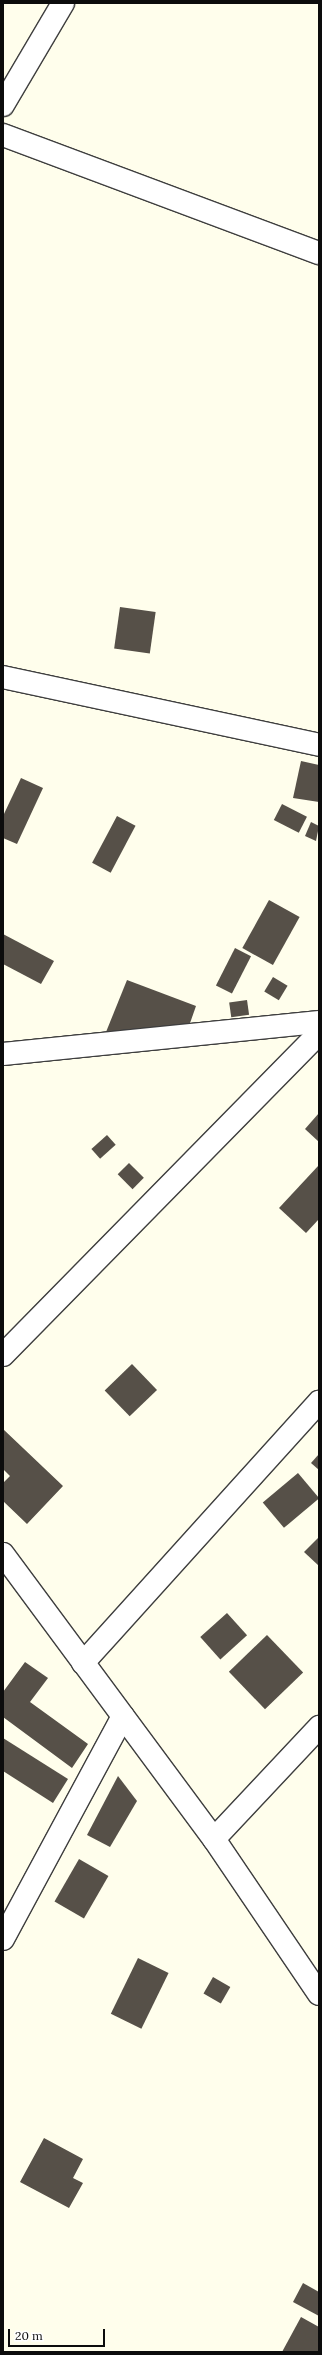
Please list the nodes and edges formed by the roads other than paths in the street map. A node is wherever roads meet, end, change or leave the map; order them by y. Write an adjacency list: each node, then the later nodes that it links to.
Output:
1 (62, 3): 2 (street)
2 (3, 105)
3 (3, 136): 4 (street)
4 (319, 253)
5 (3, 677): 6 (street)
6 (319, 745)
7 (319, 1022): 9 (street)
8 (319, 1033): 10 (street)
9 (3, 1054)
10 (3, 1355)
11 (319, 1402): 13 (street)
12 (3, 1554): 13 (street)
13 (83, 1663): 14 (street)
14 (123, 1716): 16 (street); 17 (street)
15 (319, 1727): 16 (street)
16 (214, 1839): 18 (street)
17 (3, 1939)
18 (319, 1994)

